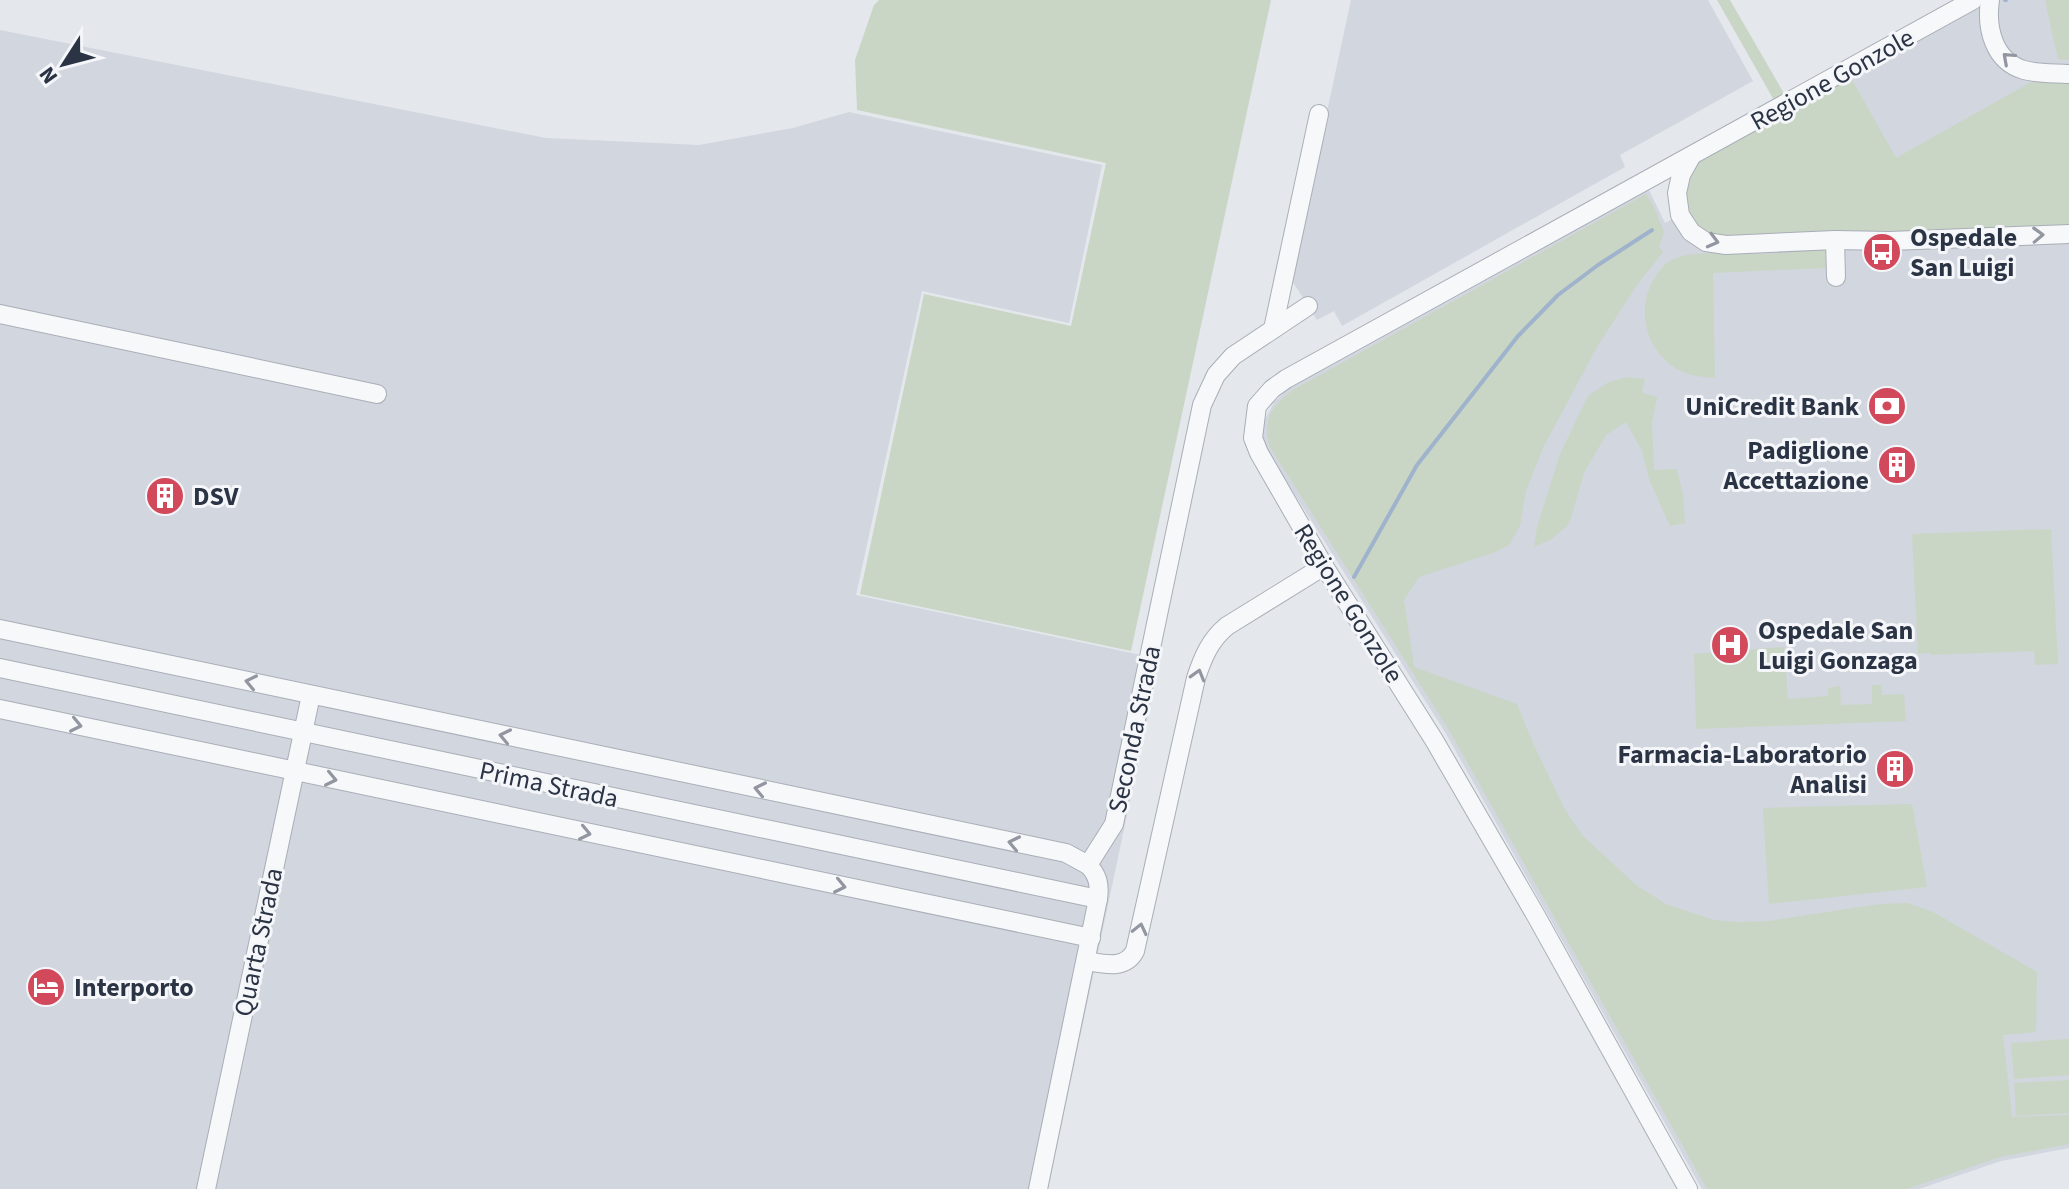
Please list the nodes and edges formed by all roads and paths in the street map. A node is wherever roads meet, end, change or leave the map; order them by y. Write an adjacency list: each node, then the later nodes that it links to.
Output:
1 (1973, 0): 5 (street, Regione Gonzole)
2 (1990, 0): 3 (street, one-way to 2)
3 (2069, 74)
4 (1319, 114): 13 (street)
5 (1691, 157): 6 (street, Regione Gonzole); 7 (street)
6 (1648, 180): 7 (street); 15 (street, Regione Gonzole)
7 (1680, 215): 9 (street, one-way to 9)
8 (2069, 234): 9 (street, one-way to 8)
9 (1835, 240): 10 (street)
10 (1836, 277)
11 (1308, 306): 13 (street, Seconda Strada)
12 (0, 314): 14 (street)
13 (1273, 329): 22 (street, Seconda Strada)
14 (377, 394)
15 (1324, 566): 25 (street, one-way to 15); 28 (street, Regione Gonzole)
16 (0, 629): 18 (street, Prima Strada, one-way to 16)
17 (0, 668): 20 (street, Prima Strada)
18 (311, 695): 20 (street, Quarta Strada); 22 (street, Prima Strada, one-way to 18)
19 (0, 709): 21 (street, Prima Strada, one-way to 21)
20 (302, 732): 21 (street, Quarta Strada); 23 (street, Prima Strada)
21 (294, 772): 24 (street, Prima Strada, one-way to 24); 26 (street, Quarta Strada)
22 (1088, 865): 23 (street)
23 (1098, 899): 24 (street)
24 (1091, 938): 25 (street)
25 (1086, 961): 27 (street)
26 (206, 1189)
27 (1038, 1189)
28 (1688, 1189)

